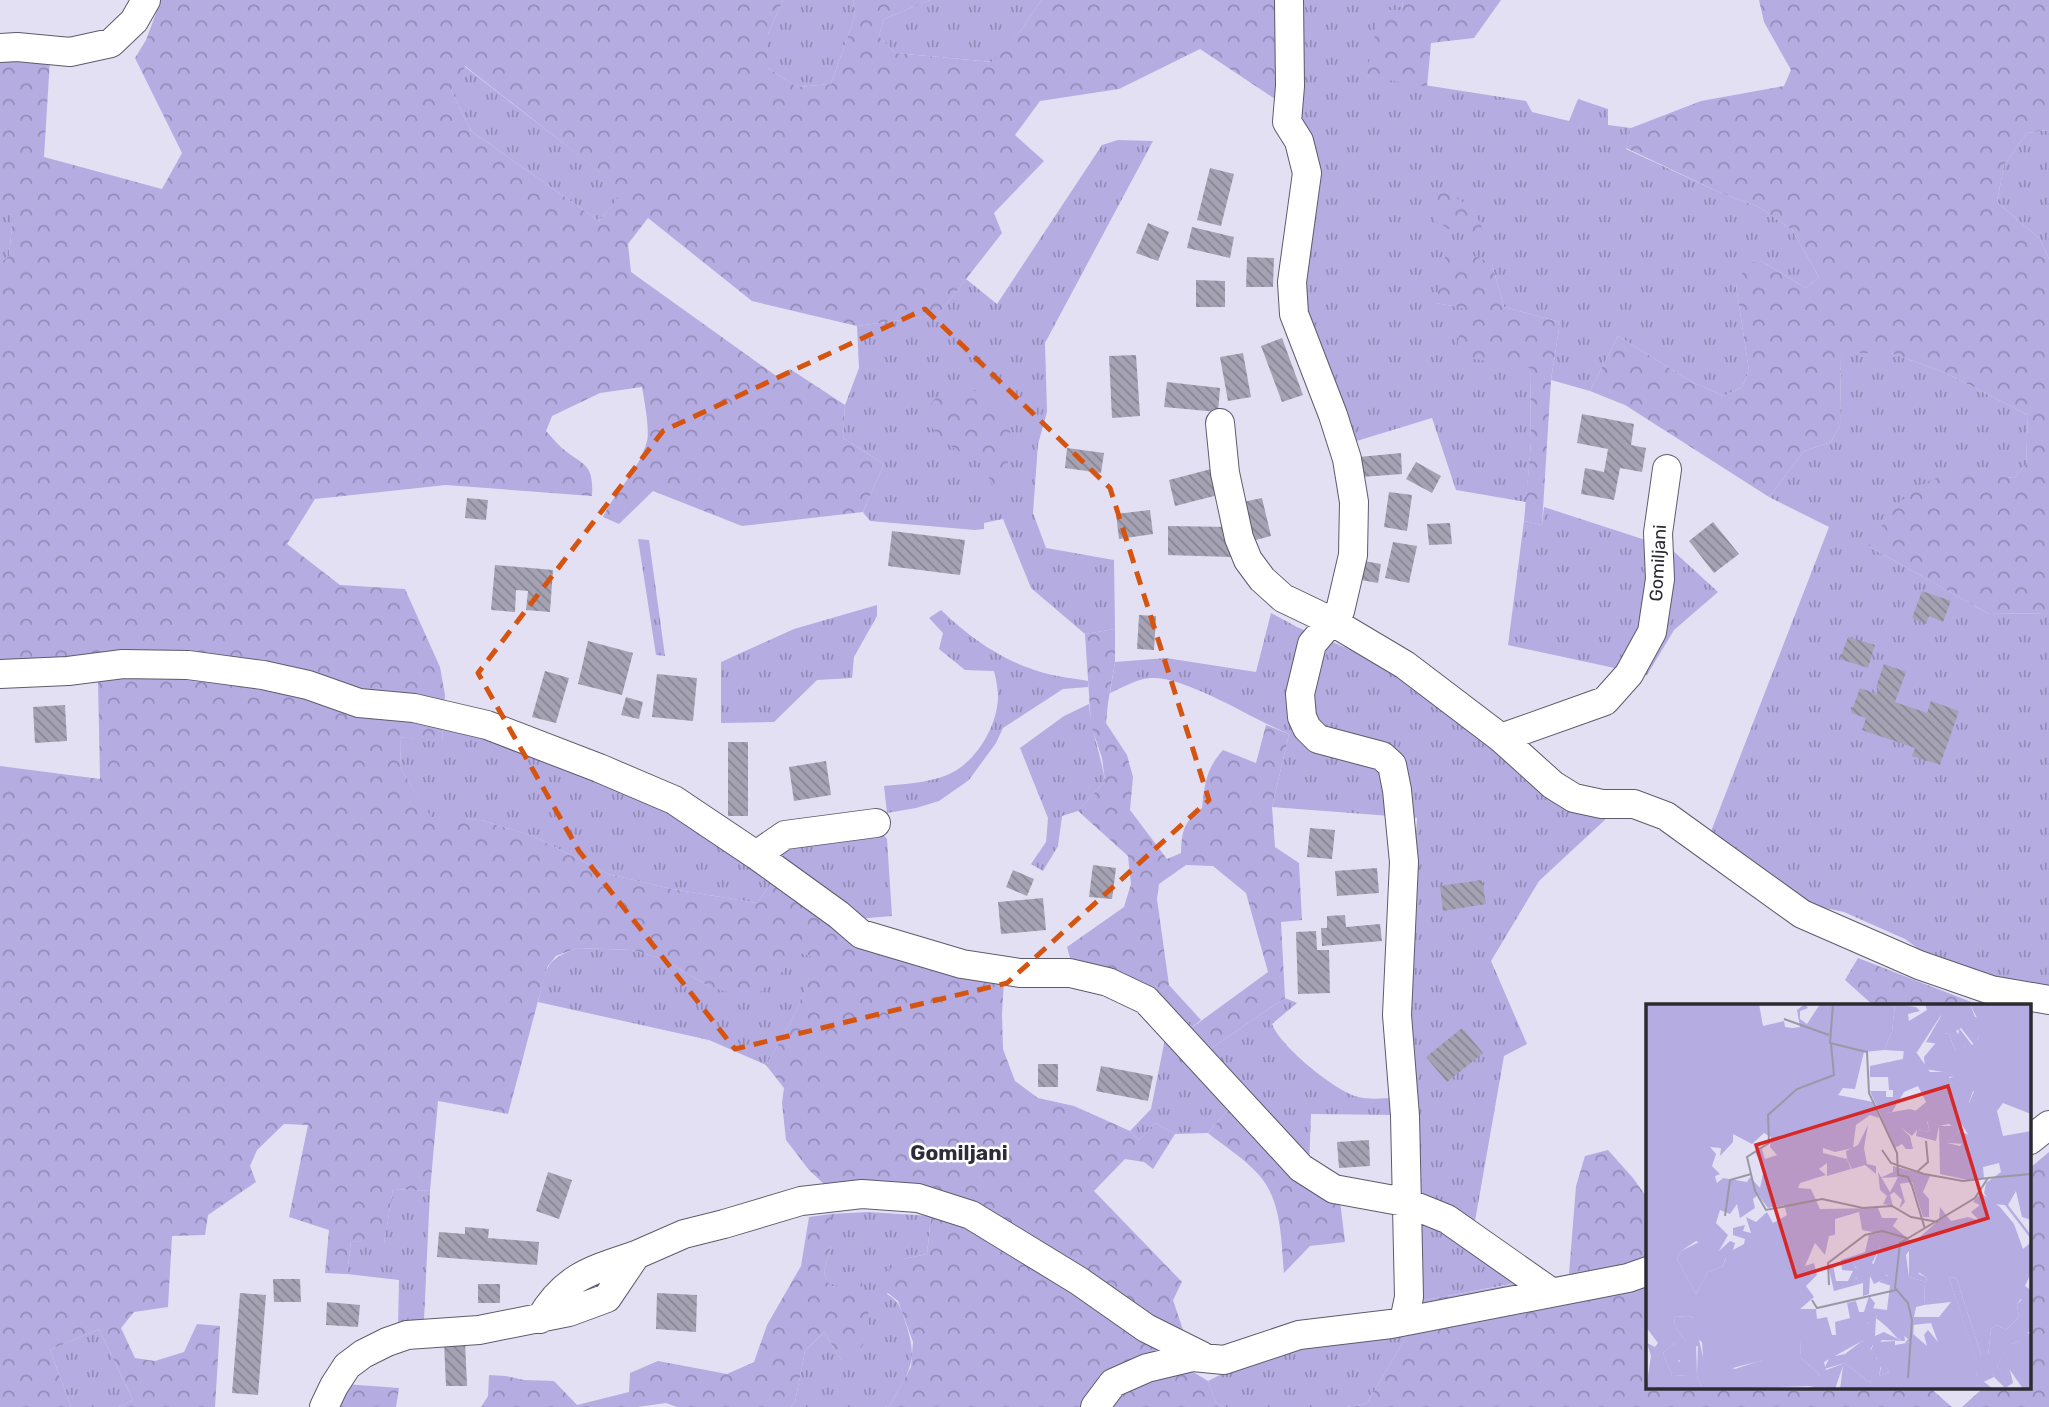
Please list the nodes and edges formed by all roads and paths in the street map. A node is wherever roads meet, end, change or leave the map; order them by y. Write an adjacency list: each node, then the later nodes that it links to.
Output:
1 (146, 0): 3 (street)
2 (1289, 0): 6 (street)
3 (0, 48)
4 (1220, 423): 6 (street)
5 (1667, 469): 8 (street, Gomiljani)
6 (1331, 621): 8 (street); 14 (street)
7 (0, 674): 10 (street)
8 (1501, 738): 11 (street)
9 (876, 823): 10 (street)
10 (756, 855): 14 (street)
11 (2049, 1000)
12 (2049, 1125): 13 (street)
13 (2032, 1138)
14 (1405, 1202): 16 (street); 17 (street)
15 (1646, 1271): 16 (street)
16 (1551, 1292): 17 (street)
17 (1404, 1321): 18 (street)
18 (1202, 1356): 19 (street); 20 (street)
19 (324, 1407)
20 (1096, 1407)

